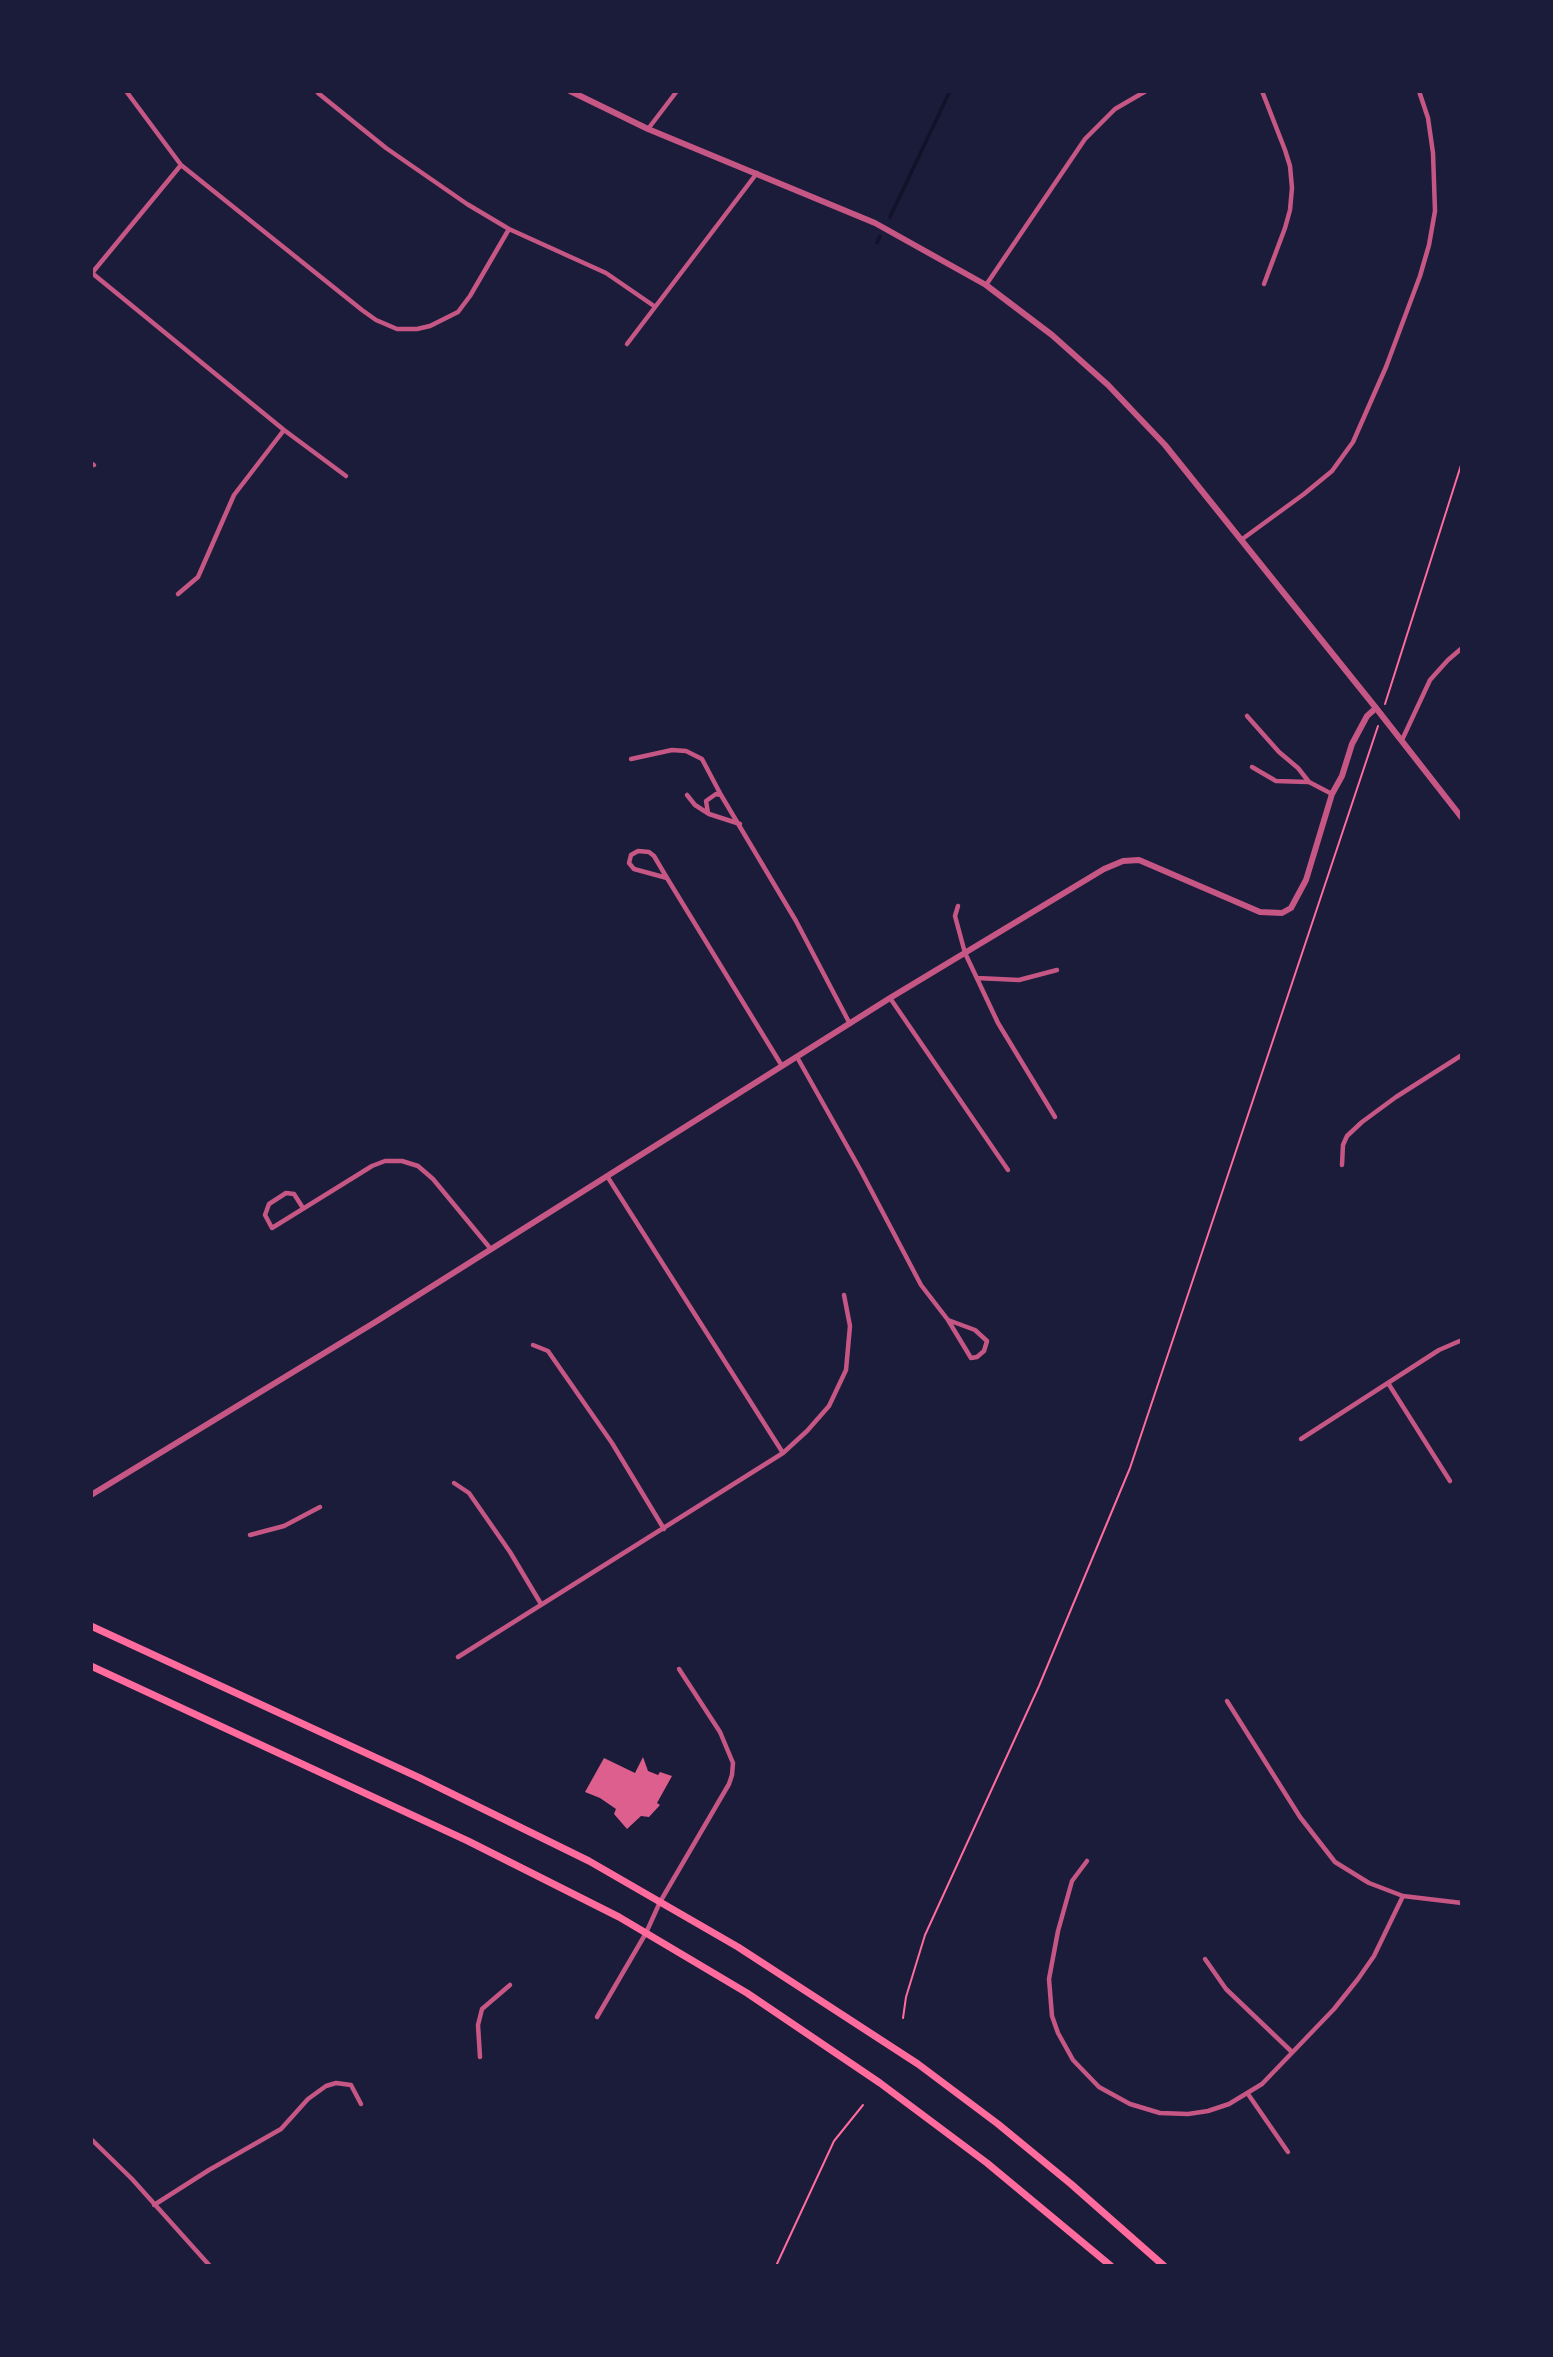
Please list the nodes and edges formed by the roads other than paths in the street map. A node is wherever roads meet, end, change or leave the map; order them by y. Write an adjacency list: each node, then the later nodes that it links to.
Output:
1 (126, 91): 9 (street)
2 (570, 91): 8 (street)
3 (677, 91): 8 (street)
4 (1146, 91): 14 (street)
5 (1262, 91): 13 (street)
6 (1419, 91): 19 (street)
7 (318, 93): 11 (street)
8 (648, 129): 10 (street)
9 (181, 165): 11 (street); 12 (street)
10 (757, 173): 14 (street); 15 (street)
11 (509, 229): 15 (street)
12 (91, 274): 17 (street)
13 (1264, 284)
14 (986, 285): 19 (street)
15 (654, 306): 16 (street)
16 (627, 344)
17 (284, 430): 18 (street); 20 (street)
18 (346, 476)
19 (1241, 540): 22 (street)
20 (178, 594)
21 (1462, 648): 24 (street)
22 (1376, 708): 24 (street); 28 (street)
23 (1247, 716): 27 (street)
24 (1401, 741): 32 (street)
25 (631, 759): 29 (street)
26 (1252, 767): 27 (street)
27 (1308, 782): 28 (street)
28 (1332, 794): 36 (street)
29 (721, 795): 31 (street); 33 (street)
30 (687, 796): 31 (street)
31 (709, 814): 33 (street)
32 (1462, 818)
33 (740, 824): 40 (street)
34 (667, 878): 34 (street); 43 (street)
35 (958, 906): 36 (street)
36 (965, 953): 38 (street); 39 (street)
37 (1056, 970): 38 (street)
38 (977, 978): 44 (street)
39 (890, 998): 40 (street); 46 (street)
40 (850, 1024): 42 (street)
41 (1462, 1055): 45 (street)
42 (797, 1057): 43 (street); 51 (street)
43 (782, 1066): 47 (street)
44 (1055, 1117)
45 (1342, 1165)
46 (1008, 1170)
47 (607, 1176): 49 (street); 56 (street)
48 (303, 1208): 48 (street); 49 (street)
49 (490, 1248): 59 (street)
50 (844, 1295): 56 (street)
51 (948, 1320): 51 (street)
52 (1462, 1340): 54 (street)
53 (533, 1345): 61 (street)
54 (1388, 1383): 55 (street); 57 (street)
55 (1301, 1438)
56 (783, 1452): 61 (street)
57 (1450, 1481)
58 (454, 1483): 63 (street)
59 (91, 1495)
60 (320, 1507): 62 (street)
61 (664, 1529): 63 (street)
62 (250, 1535)
63 (541, 1604): 65 (street)
64 (91, 1626): 71 (main road)
65 (458, 1657)
66 (91, 1666): 73 (main road)
67 (679, 1669): 71 (street)
68 (1227, 1701): 70 (street)
69 (1087, 1861): 79 (street)
70 (1403, 1896): 72 (street); 77 (street)
71 (660, 1902): 73 (street); 86 (main road)
72 (1462, 1903)
73 (646, 1933): 76 (street); 85 (main road)
74 (1205, 1959): 77 (street)
75 (510, 1984): 78 (street)
76 (597, 2017)
77 (1292, 2052): 79 (street)
78 (480, 2057)
79 (1248, 2094): 82 (street)
80 (362, 2104): 83 (street)
81 (91, 2139): 83 (street)
82 (1288, 2152)
83 (154, 2205): 84 (street)
84 (210, 2266)
85 (1111, 2266)
86 (1164, 2266)

